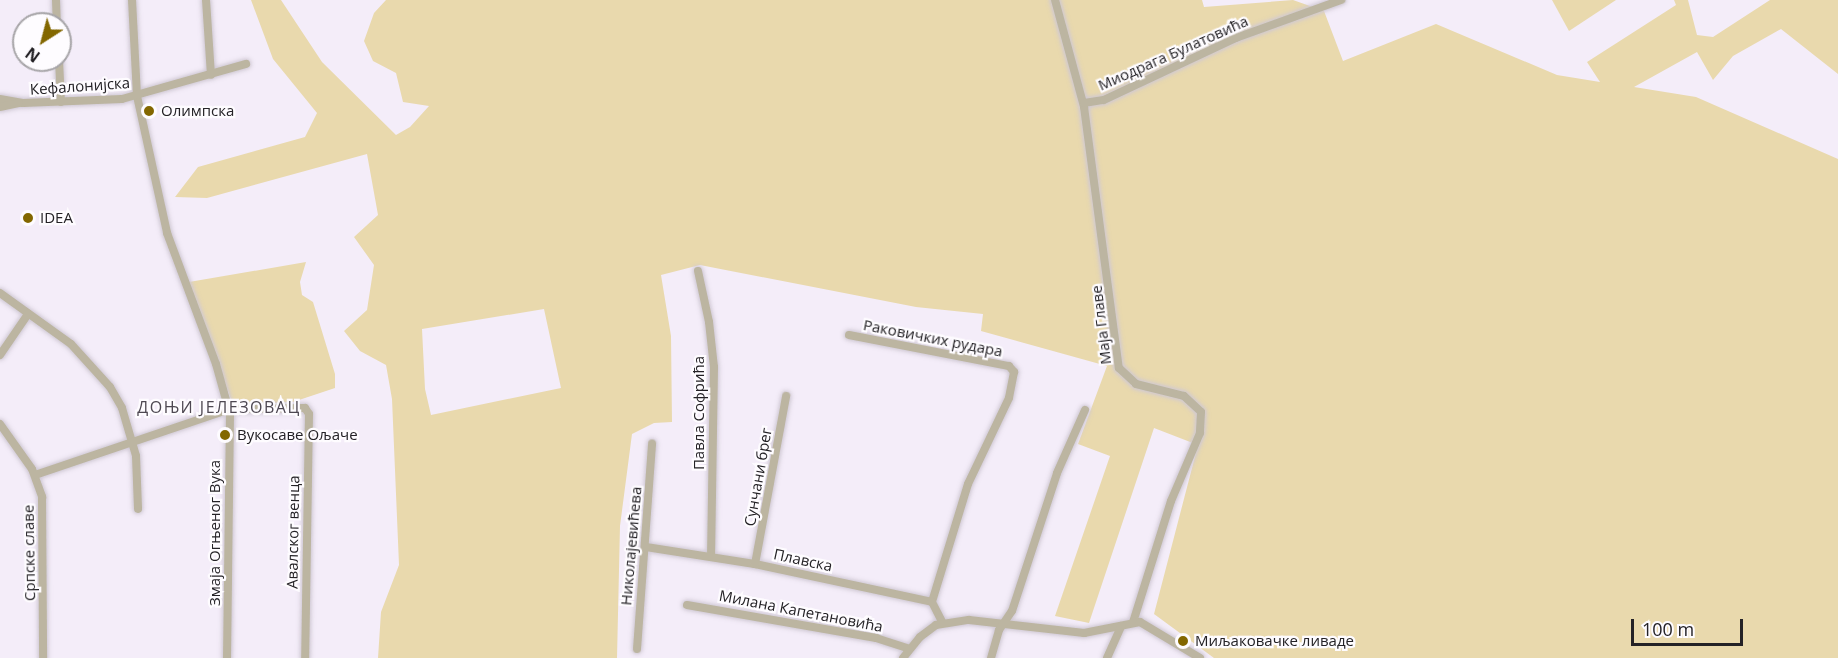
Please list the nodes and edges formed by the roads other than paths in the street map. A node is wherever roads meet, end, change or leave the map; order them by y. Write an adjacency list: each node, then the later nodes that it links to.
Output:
1 (132, 0): 8 (street)
2 (206, 0): 7 (street)
3 (1055, 0): 12 (street, Маја Главе)
4 (1341, 0): 12 (street, Миодрага Булатовића)
5 (246, 64): 7 (street, Кефалонијска)
6 (60, 72): 10 (street)
7 (211, 75): 8 (street, Кефалонијска)
8 (137, 96): 10 (street, Кефалонијска); 20 (street)
9 (0, 99): 11 (street, Кефалонијска)
10 (61, 102): 11 (street, Кефалонијска)
11 (19, 103): 13 (street, Кефалонијска)
12 (1084, 103): 33 (street, Маја Главе)
13 (0, 107)
14 (698, 272): 28 (street, Павла Софрића)
15 (0, 293): 16 (street)
16 (28, 314): 18 (street); 23 (street)
17 (849, 335): 30 (street, Раковичких рудара)
18 (0, 355)
19 (786, 396): 29 (street, Сунчани брег)
20 (230, 409): 23 (street); 40 (street, Змаја Огњеног Вука); 41 (street, Авалског венца)
21 (1085, 410): 34 (street)
22 (0, 424): 25 (street, Српске славе)
23 (133, 442): 25 (street); 26 (street)
24 (652, 444): 27 (street, Николајевићева)
25 (35, 476): 39 (street, Српске славе)
26 (138, 509)
27 (646, 547): 28 (street, Плавска); 36 (street, Николајевићева)
28 (711, 556): 29 (street, Плавска)
29 (755, 564): 30 (street, Плавска)
30 (932, 602): 32 (street)
31 (687, 605): 37 (street, Милана Капетановића)
32 (942, 622): 34 (street); 37 (street)
33 (1134, 622): 35 (street); 38 (street)
34 (1004, 623): 35 (street); 43 (street)
35 (1121, 626): 44 (street)
36 (637, 649)
37 (909, 649): 42 (street)
38 (1190, 655): 45 (street)
39 (43, 658)
40 (227, 658)
41 (305, 658)
42 (903, 658)
43 (991, 658)
44 (1107, 658)
45 (1200, 658)

